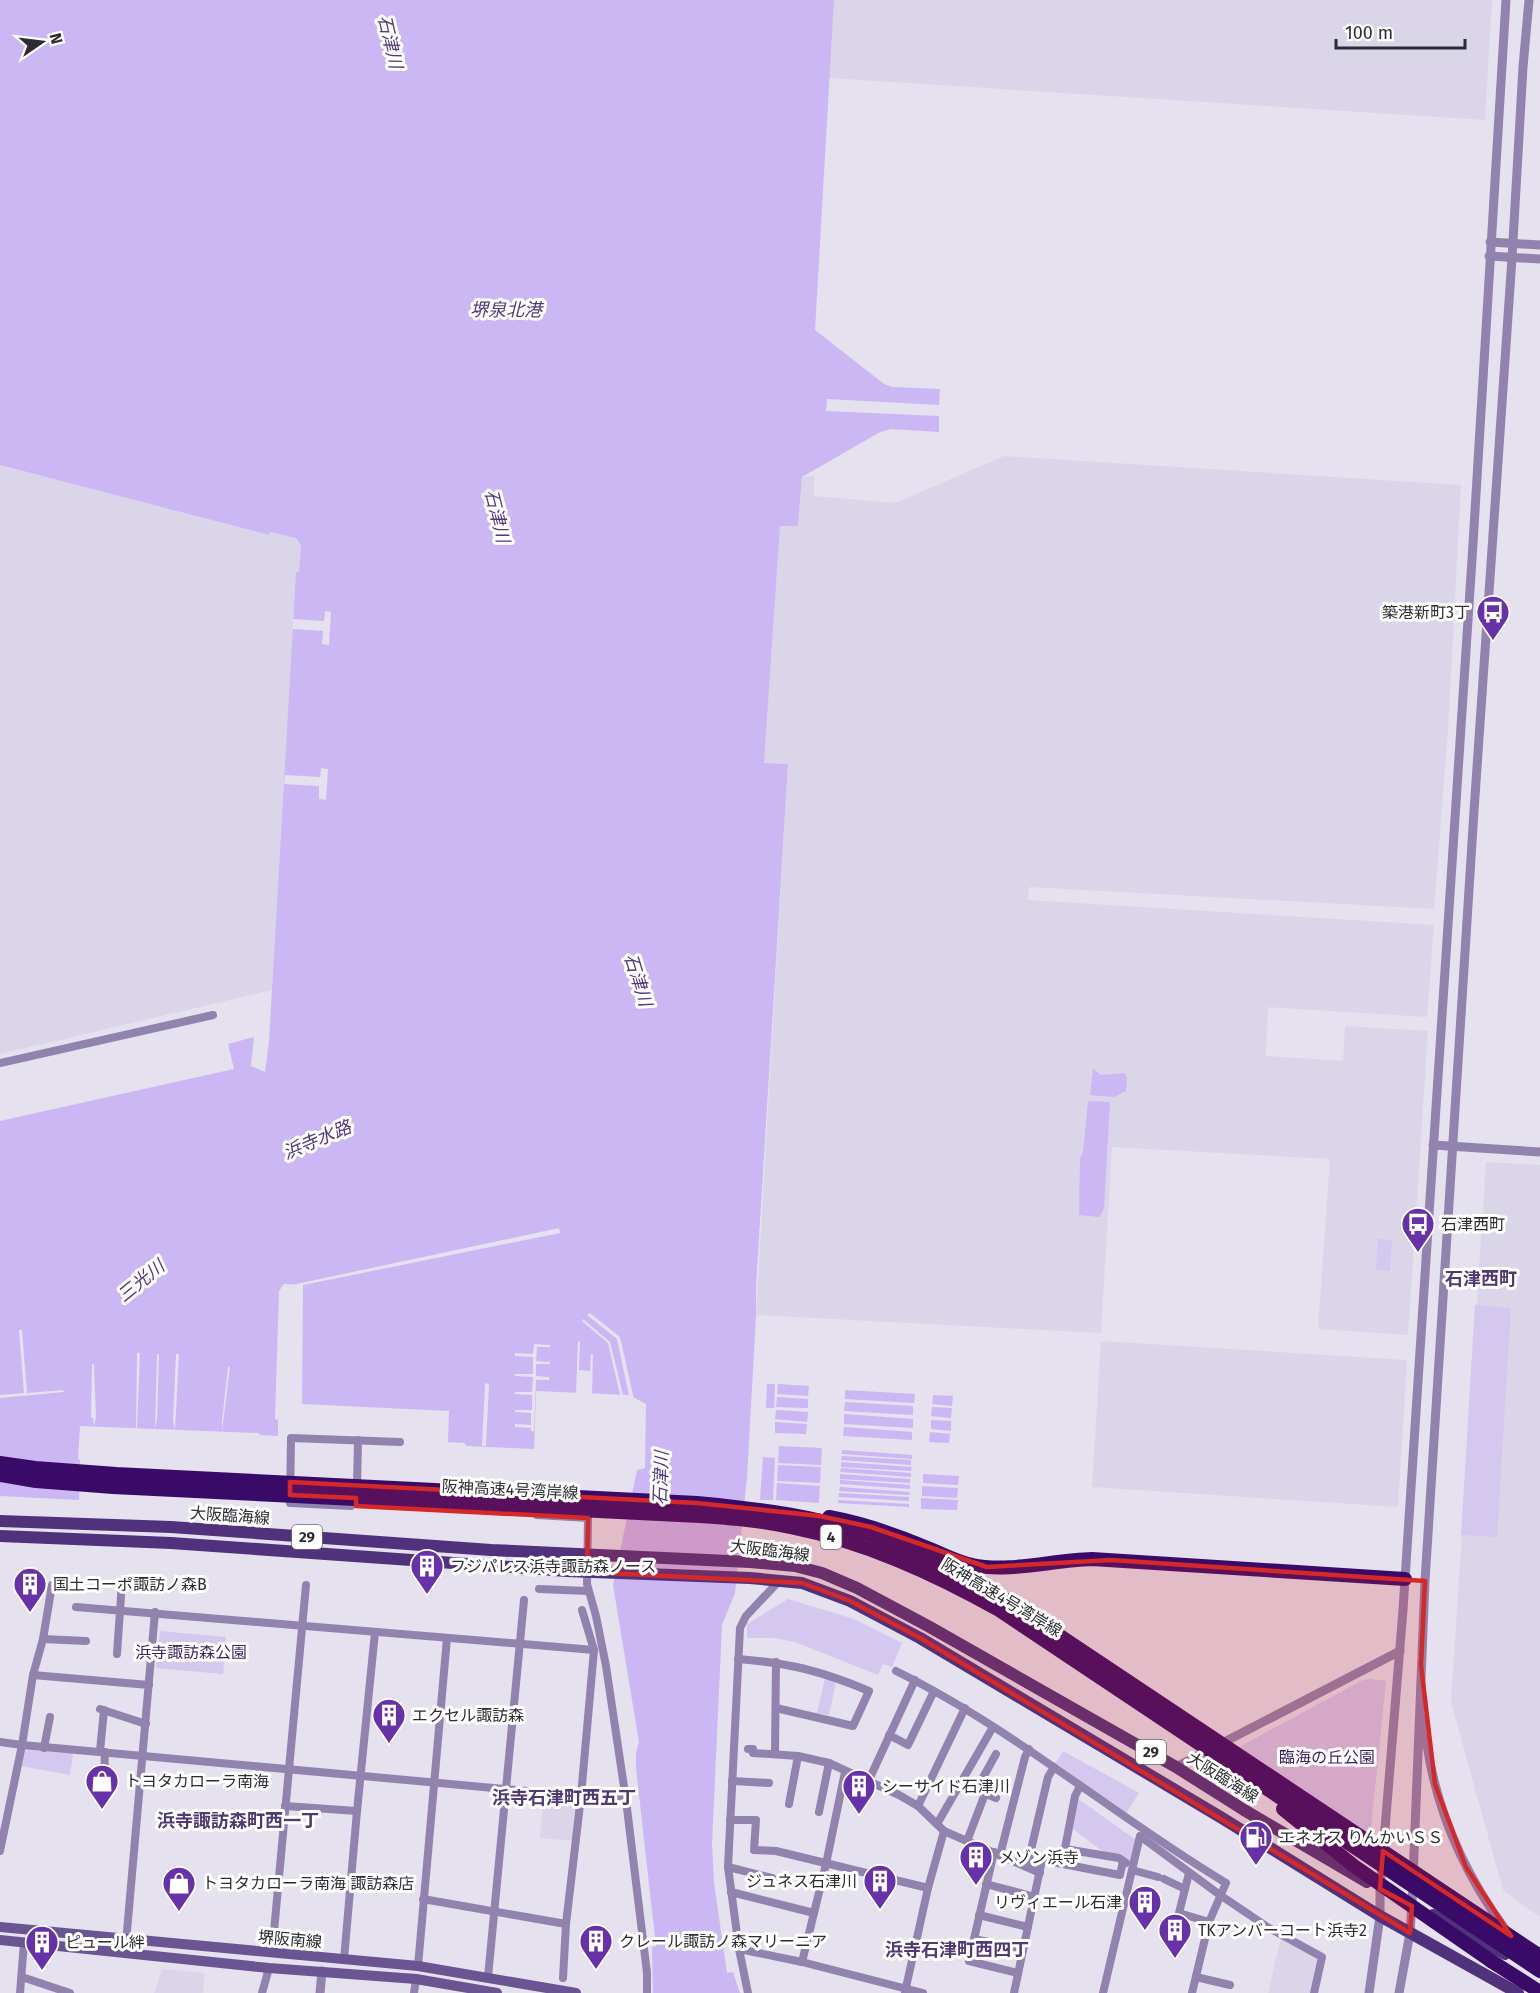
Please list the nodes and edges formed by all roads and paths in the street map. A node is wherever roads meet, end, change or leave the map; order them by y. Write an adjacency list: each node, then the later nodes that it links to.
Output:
1 (1506, 0): 3 (street)
2 (1530, 0): 4 (street)
3 (1490, 242): 4 (street); 6 (street)
4 (1513, 243): 5 (street); 7 (street)
5 (1540, 245)
6 (1489, 256): 7 (street); 11 (street)
7 (1512, 258): 8 (street); 12 (street)
8 (1540, 259)
9 (213, 1015): 10 (street)
10 (0, 1063)
11 (1433, 1145): 12 (street); 24 (street)
12 (1452, 1147): 13 (street); 26 (street)
13 (1540, 1152)
14 (358, 1440): 15 (street); 18 (street); 18 (street)
15 (400, 1442)
16 (0, 1463): 19 (highway, 阪神高速4号湾岸線 / 4, bridge)
17 (0, 1475): 53 (highway, 阪神高速4号湾岸線 / 4, bridge)
18 (356, 1506): 22 (street)
19 (750, 1508): 24 (highway, bridge); 135 (highway, 阪神高速4号湾岸線 / 4, bridge)
20 (0, 1521): 22 (main road, 大阪臨海線 / 29)
21 (0, 1536): 23 (main road, 大阪臨海線 / 29)
22 (588, 1554): 23 (street); 73 (main road, 大阪臨海線 / 29)
23 (587, 1572): 25 (main road, 大阪臨海線 / 29); 31 (street)
24 (1405, 1579): 26 (street); 44 (street)
25 (780, 1580): 46 (street); 121 (main road, 大阪臨海線 / 29)
26 (1425, 1581): 48 (street)
27 (122, 1582): 34 (street)
28 (52, 1584): 40 (street)
29 (306, 1585): 37 (street)
30 (539, 1589): 31 (street)
31 (588, 1591): 87 (street)
32 (525, 1600): 42 (street)
33 (76, 1607): 34 (street)
34 (120, 1609): 36 (street); 45 (street)
35 (582, 1610): 43 (street)
36 (155, 1612): 37 (street); 52 (street)
37 (303, 1626): 38 (street); 74 (street)
38 (375, 1632): 39 (street); 76 (street)
39 (447, 1638): 42 (street); 80 (street)
40 (43, 1639): 41 (street); 50 (street)
41 (86, 1641)
42 (519, 1645): 43 (street); 83 (street)
43 (594, 1650): 85 (street)
44 (1400, 1651): 73 (street); 112 (street)
45 (117, 1654)
46 (738, 1659): 47 (street); 78 (street)
47 (776, 1662): 55 (street); 55 (street)
48 (1421, 1665): 117 (street); 141 (street)
49 (896, 1671): 51 (street)
50 (33, 1675): 52 (street); 62 (street)
51 (915, 1680): 54 (street); 60 (street)
52 (149, 1685): 58 (street)
53 (1110, 1685): 141 (highway, 阪神高速4号湾岸線 / 4, bridge); 150 (highway, bridge)
54 (934, 1691): 56 (street); 60 (street)
55 (776, 1708): 67 (street)
56 (964, 1708): 59 (street); 90 (street)
57 (50, 1717): 63 (street)
58 (146, 1724): 66 (street); 69 (street)
59 (993, 1726): 65 (street); 94 (street)
60 (889, 1735): 79 (street)
61 (0, 1742): 62 (street)
62 (22, 1745): 63 (street); 98 (street)
63 (44, 1748): 66 (street)
64 (748, 1749): 67 (street)
65 (1029, 1749): 72 (street); 99 (street)
66 (103, 1752): 69 (street); 77 (street)
67 (775, 1753): 70 (street)
68 (996, 1754): 84 (street)
69 (143, 1755): 74 (street); 127 (street)
70 (798, 1756): 71 (street); 88 (street)
71 (829, 1763): 75 (street); 92 (street)
72 (1054, 1767): 82 (street); 104 (street)
73 (1176, 1767): 112 (main road, 大阪臨海線 / 29)
74 (288, 1769): 76 (street); 89 (street)
75 (845, 1772): 79 (street); 101 (street)
76 (362, 1776): 80 (street); 91 (street)
77 (104, 1779)
78 (732, 1781): 81 (street); 93 (street)
79 (868, 1782): 90 (street)
80 (434, 1783): 83 (street); 116 (street)
81 (769, 1783)
82 (1080, 1786): 97 (street); 114 (street)
83 (507, 1790): 85 (street); 118 (street)
84 (985, 1794): 86 (street); 96 (street)
85 (581, 1796): 87 (street); 123 (street)
86 (996, 1798)
87 (626, 1800): 158 (street)
88 (789, 1804)
89 (285, 1806): 91 (street); 133 (street)
90 (918, 1806): 94 (street)
91 (357, 1811): 136 (street)
92 (819, 1812)
93 (730, 1820): 101 (street); 103 (street)
94 (937, 1824): 95 (street)
95 (944, 1831): 96 (street); 110 (street)
96 (967, 1841): 99 (street)
97 (1065, 1849): 100 (street); 102 (street)
98 (0, 1851)
99 (997, 1854): 104 (street); 109 (street)
100 (1123, 1861): 102 (street); 105 (street)
101 (826, 1864): 110 (street); 119 (street)
102 (1062, 1864): 106 (street)
103 (728, 1867): 108 (street); 113 (street)
104 (1027, 1867): 106 (street)
105 (1132, 1868): 107 (street); 111 (street); 162 (street)
106 (1040, 1873): 115 (street)
107 (1189, 1873): 111 (street); 114 (street)
108 (772, 1878)
109 (986, 1884): 115 (street); 120 (street)
110 (928, 1888): 149 (street)
111 (1185, 1889): 122 (street)
112 (1380, 1889): 117 (main road, 大阪臨海線 / 29); 121 (street)
113 (731, 1892): 119 (street); 131 (street)
114 (1220, 1895): 122 (street); 164 (street)
115 (1035, 1897): 125 (street)
116 (423, 1899): 118 (street); 138 (street)
117 (1412, 1903): 126 (street); 141 (main road, 大阪臨海線 / 29)
118 (495, 1911): 123 (street); 144 (street)
119 (814, 1913): 137 (street)
120 (979, 1915): 125 (street); 128 (street)
121 (1380, 1916): 126 (main road, 大阪臨海線 / 29); 165 (street)
122 (1209, 1922): 145 (street)
123 (566, 1924): 146 (street)
124 (0, 1927): 127 (main road, 堺阪南線)
125 (1028, 1927): 132 (street)
126 (1410, 1933): 166 (street); 167 (main road, 大阪臨海線 / 29)
127 (126, 1939): 133 (main road, 堺阪南線); 134 (street)
128 (974, 1939): 132 (street); 142 (street)
129 (0, 1940): 130 (main road, 堺阪南線)
130 (24, 1942): 134 (main road, 堺阪南線); 143 (street)
131 (739, 1949): 137 (street); 159 (street)
132 (1023, 1949): 142 (street)
133 (272, 1953): 136 (main road, 堺阪南線)
134 (125, 1954): 139 (main road, 堺阪南線)
135 (1540, 1956)
136 (344, 1959): 138 (main road, 堺阪南線)
137 (802, 1962): 149 (street)
138 (418, 1966): 144 (main road, 堺阪南線)
139 (269, 1968): 140 (main road, 堺阪南線); 153 (street)
140 (322, 1971): 147 (main road, 堺阪南線); 154 (street)
141 (1540, 1972)
142 (1018, 1973): 161 (street)
143 (22, 1977): 151 (street); 152 (street)
144 (488, 1977): 157 (main road, 堺阪南線)
145 (1196, 1977): 148 (street); 163 (street)
146 (563, 1978)
147 (416, 1979): 155 (street); 156 (main road, 堺阪南線)
148 (1230, 1985)
149 (905, 1991): 160 (street)
150 (1540, 1992)
151 (20, 1993)
152 (70, 1993)
153 (262, 1993)
154 (321, 1993)
155 (414, 1993)
156 (497, 1993)
157 (576, 1993)
158 (647, 1993)
159 (748, 1993)
160 (923, 1993)
161 (1014, 1993)
162 (1103, 1993)
163 (1192, 1993)
164 (1314, 1993)
165 (1369, 1993)
166 (1399, 1993)
167 (1518, 1993)

